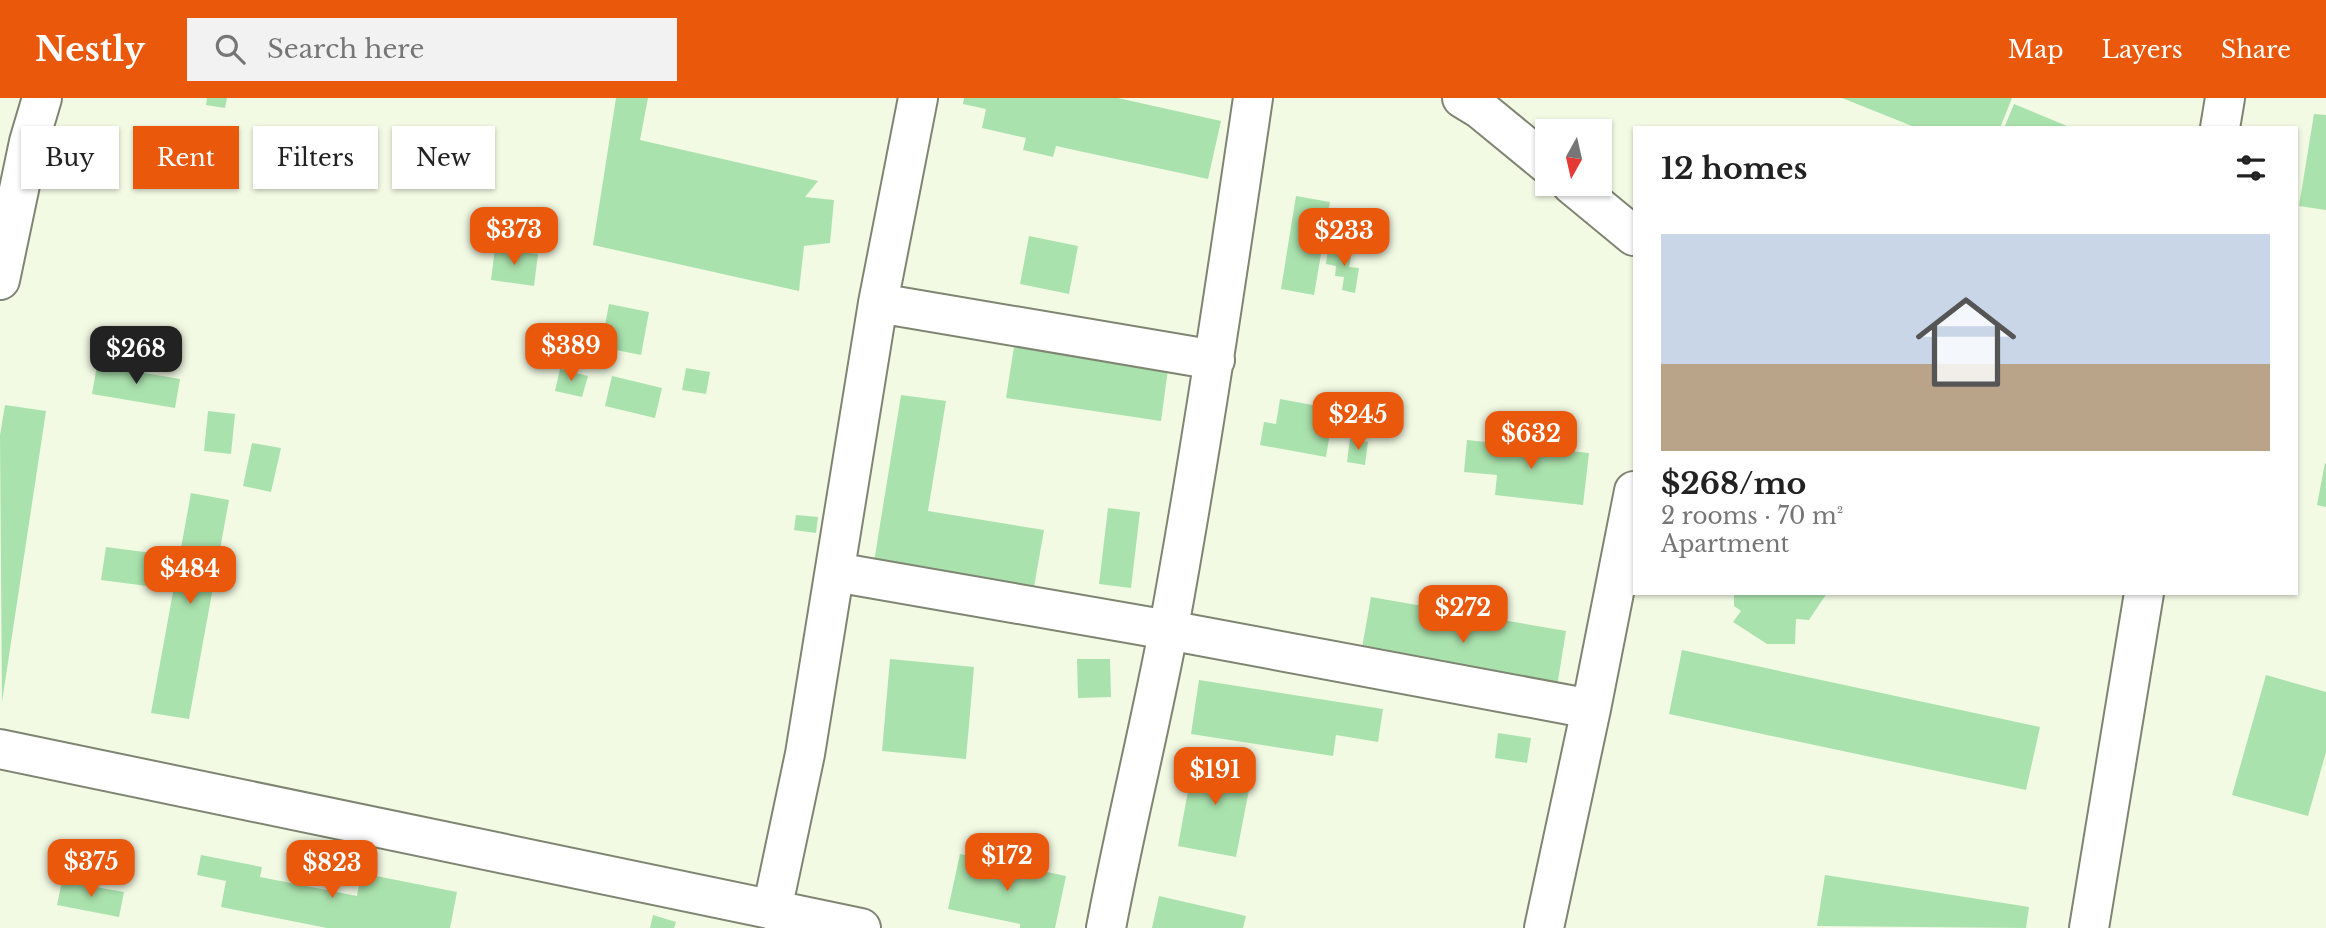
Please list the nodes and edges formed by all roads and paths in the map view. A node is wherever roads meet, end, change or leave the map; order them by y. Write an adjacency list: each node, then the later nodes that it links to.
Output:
1 (42, 98): 7 (street)
2 (918, 98): 12 (street)
3 (1253, 98): 13 (street)
4 (1462, 98): 8 (street)
5 (2225, 98): 6 (street)
6 (2220, 126)
7 (15, 138): 11 (street)
8 (1535, 154)
9 (1586, 196): 10 (street)
10 (1633, 235)
11 (0, 280)
12 (878, 303): 13 (street); 15 (street)
13 (1215, 360): 17 (street)
14 (1633, 496): 18 (street)
15 (835, 572): 17 (street); 20 (street)
16 (2144, 595): 24 (street)
17 (1168, 630): 18 (street); 22 (street)
18 (1591, 709): 23 (street)
19 (0, 749): 20 (street)
20 (772, 910): 21 (street)
21 (861, 928)
22 (1106, 928)
23 (1544, 928)
24 (2089, 928)

